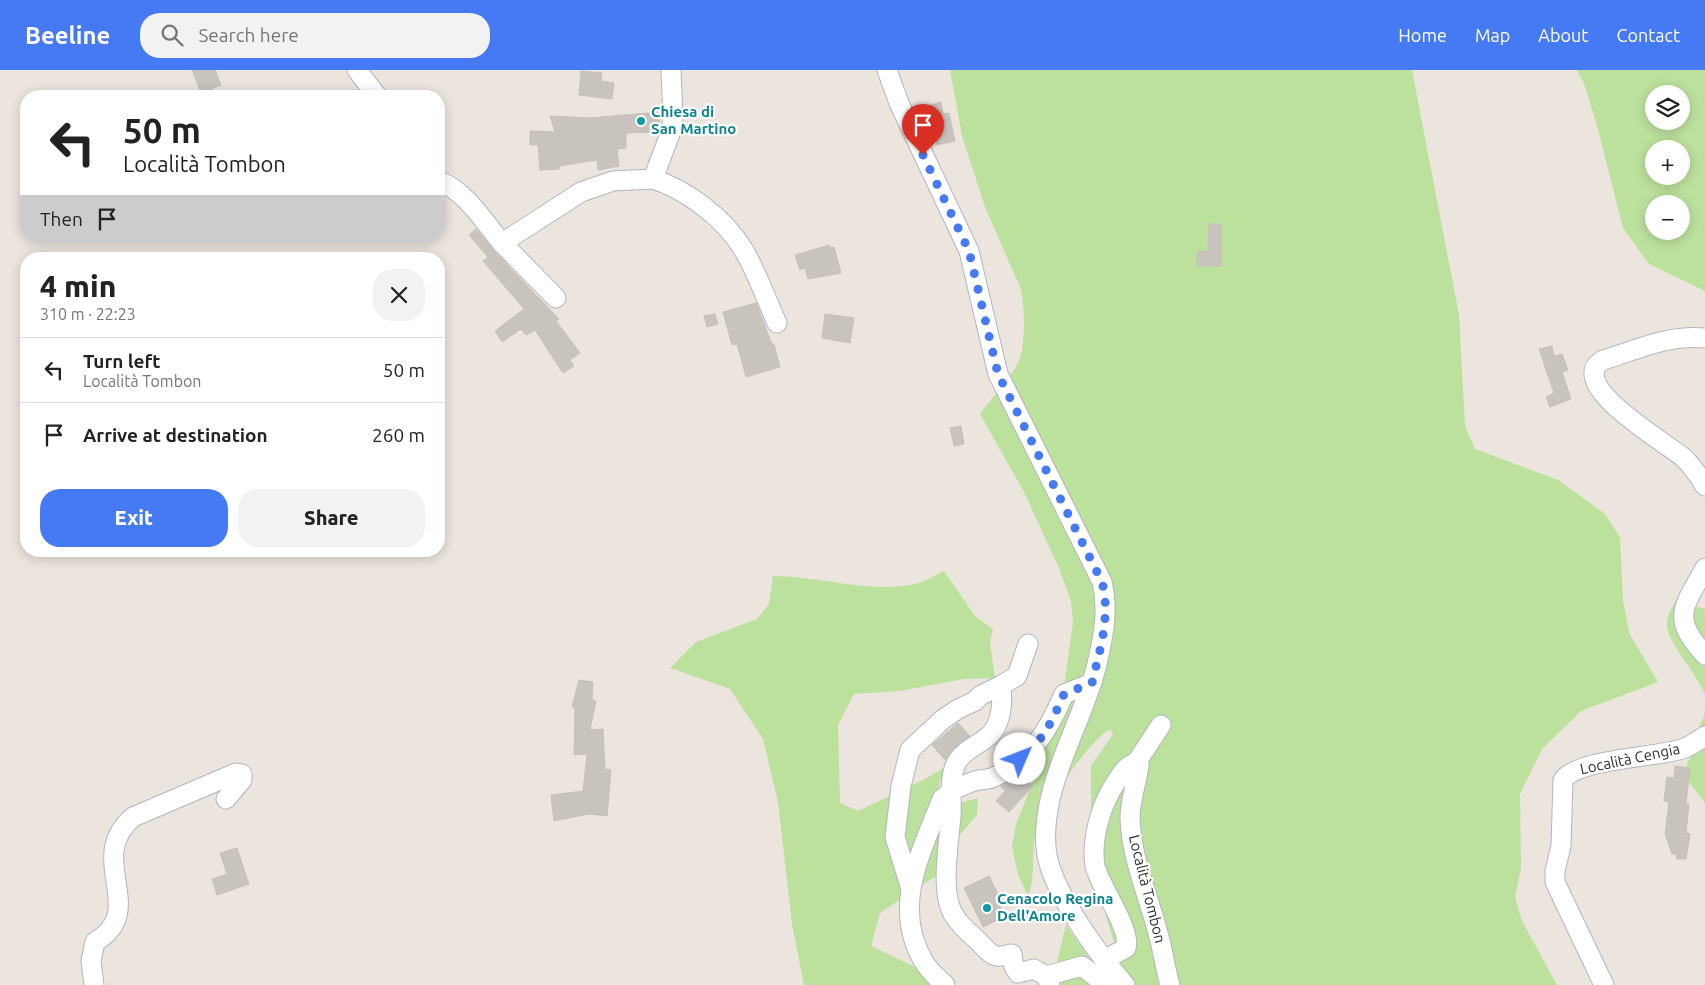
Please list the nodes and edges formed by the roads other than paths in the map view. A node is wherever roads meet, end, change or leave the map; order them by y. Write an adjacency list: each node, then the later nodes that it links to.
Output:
1 (356, 70): 4 (street)
2 (671, 70): 5 (street)
3 (887, 70): 15 (street)
4 (372, 90)
5 (653, 179): 7 (street); 9 (street)
6 (445, 184): 7 (street)
7 (502, 243): 8 (street)
8 (556, 298)
9 (777, 323)
10 (1705, 338): 11 (street)
11 (1705, 486)
12 (1705, 568): 14 (street)
13 (1028, 644): 16 (street)
14 (1705, 655)
15 (1092, 683): 20 (street); 23 (street)
16 (1000, 686): 20 (street); 22 (street)
17 (1161, 725): 19 (street, Località Tombon)
18 (1705, 736): 30 (street, Località Cengia)
19 (1136, 763): 23 (street, Località Tombon); 29 (street, Località Tombon)
20 (951, 790): 22 (street); 24 (street)
21 (226, 799): 25 (street)
22 (910, 886): 26 (street)
23 (1104, 960): 28 (street)
24 (1048, 981): 27 (street)
25 (94, 985)
26 (945, 985)
27 (1106, 985)
28 (1125, 985)
29 (1170, 985)
30 (1604, 985)

